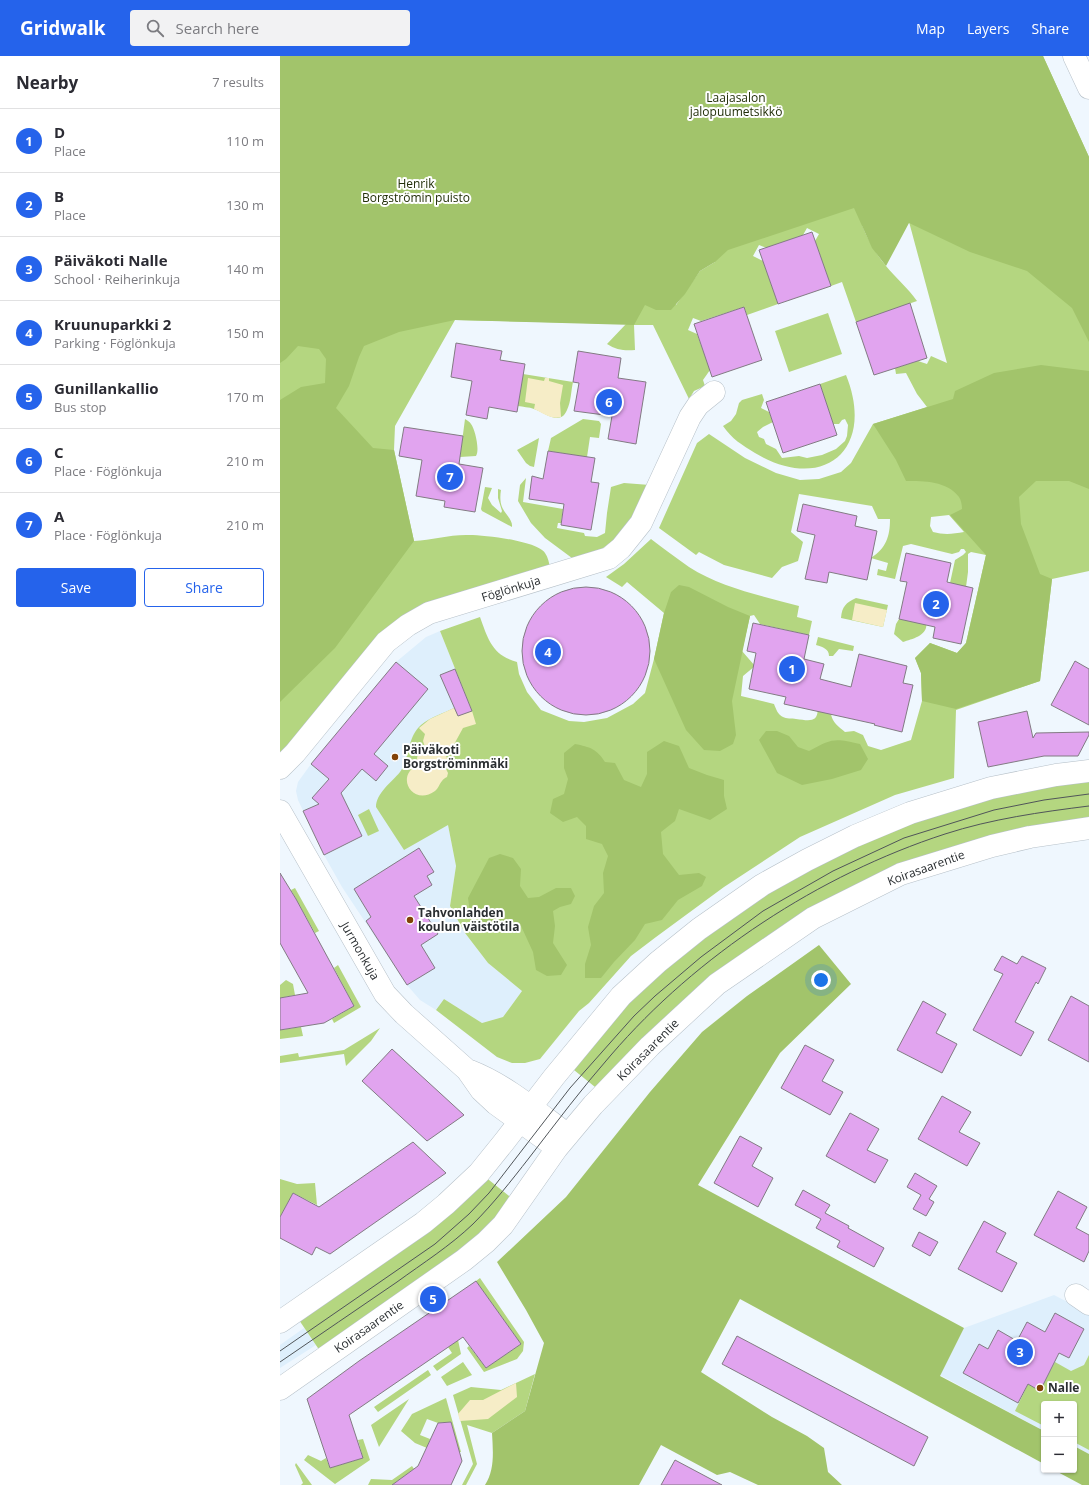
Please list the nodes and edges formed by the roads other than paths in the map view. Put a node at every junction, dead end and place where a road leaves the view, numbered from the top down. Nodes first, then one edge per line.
1 (1074, 56) edge
2 (1089, 88) edge
3 (714, 392) dead end
4 (280, 768) edge
5 (1089, 771) edge
6 (280, 811) edge
7 (1089, 828) edge
8 (525, 1115) junction
9 (563, 1142) junction
10 (280, 1322) edge
11 (280, 1389) edge

1 - 2 street
3 - 4 street, Föglönkuja
5 - 8 street
6 - 8 street, Jurmonkuja
7 - 9 street, Koirasaarentie
8 - 9 street, Jurmonkuja
8 - 10 street
9 - 11 street, Koirasaarentie

